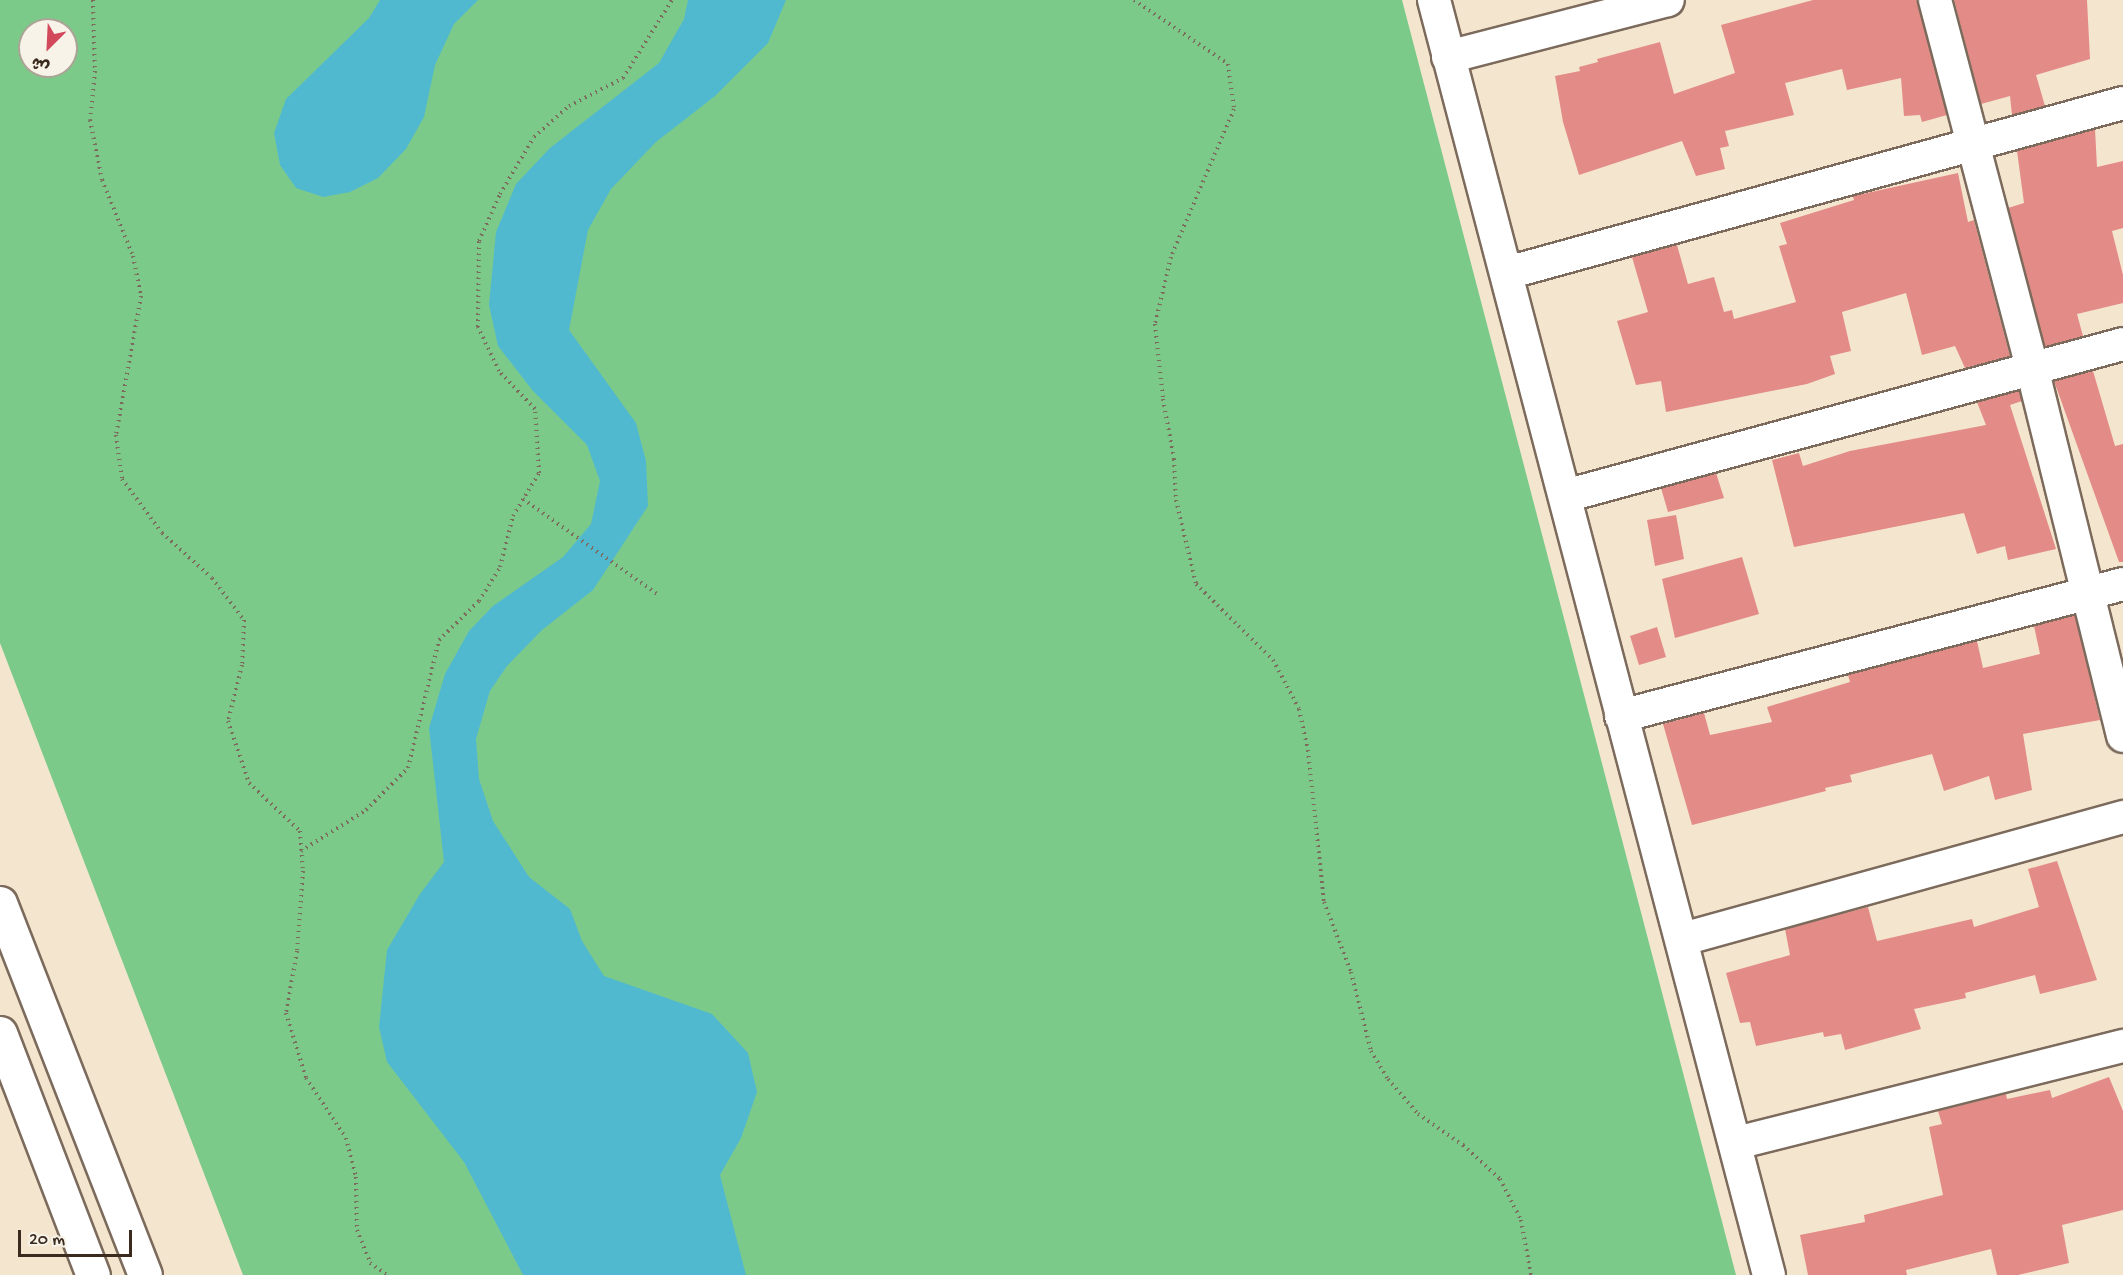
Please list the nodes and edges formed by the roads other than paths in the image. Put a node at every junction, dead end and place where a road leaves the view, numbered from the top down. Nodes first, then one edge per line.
1 (1434, 0) edge
2 (1668, 0) edge
3 (1935, 0) edge
4 (1448, 57) junction
5 (2123, 103) edge
6 (1974, 142) junction
7 (1508, 273) junction
8 (2123, 344) edge
9 (2032, 368) junction
10 (1565, 496) junction
11 (2123, 584) edge
12 (2087, 594) junction
13 (1621, 716) junction
14 (2123, 736) edge
15 (2123, 817) edge
16 (0, 903) edge
17 (1683, 939) junction
18 (0, 1033) edge
19 (2123, 1046) edge
20 (1736, 1143) junction
21 (93, 1275) edge
22 (145, 1275) edge
23 (1769, 1275) edge

1 - 4 street
2 - 4 street
3 - 6 street
4 - 7 street
5 - 6 street
6 - 7 street
6 - 9 street
7 - 10 street
8 - 9 street
9 - 10 street
9 - 12 street
10 - 13 street
11 - 12 street
12 - 13 street
12 - 14 street
13 - 17 street
15 - 17 street
16 - 22 highway
17 - 20 street
18 - 21 highway
19 - 20 street
20 - 23 street

